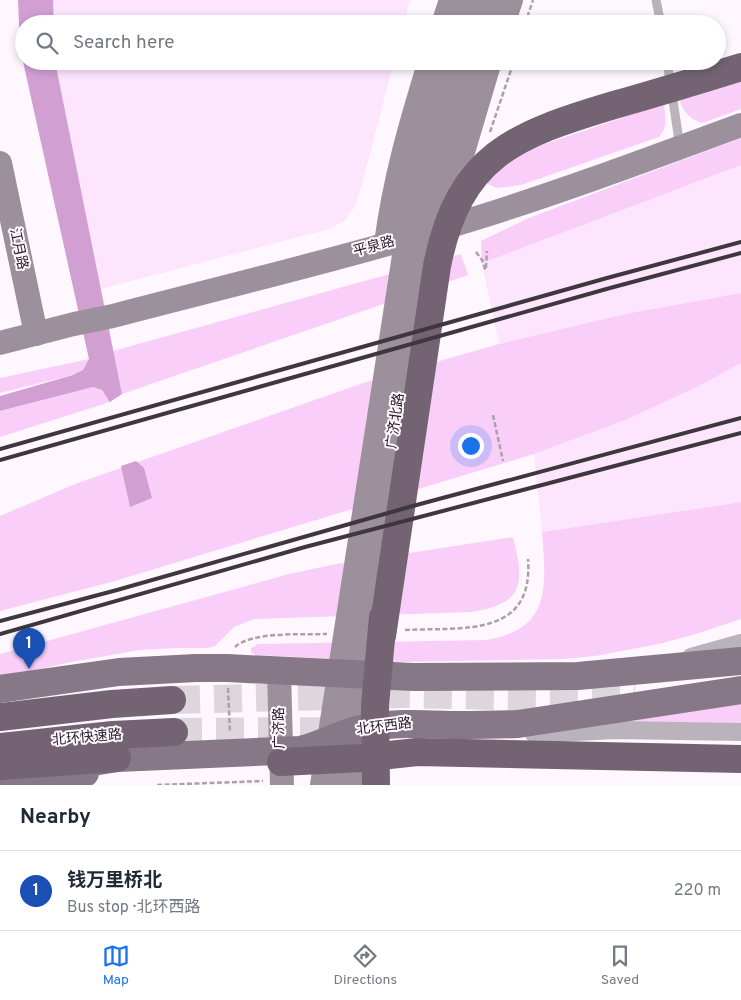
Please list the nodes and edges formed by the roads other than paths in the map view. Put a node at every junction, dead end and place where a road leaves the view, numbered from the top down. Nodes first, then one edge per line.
1 (451, 0) edge
2 (472, 0) edge
3 (490, 0) edge
4 (511, 0) edge
5 (656, 0) edge
6 (446, 15) edge
7 (467, 15) edge
8 (485, 15) edge
9 (506, 15) edge
10 (659, 15) edge
11 (741, 67) edge
12 (427, 70) edge
13 (448, 70) edge
14 (466, 70) edge
15 (487, 70) edge
16 (667, 70) edge
17 (741, 125) edge
18 (680, 147) junction
19 (0, 163) edge
20 (446, 226) junction
21 (386, 244) junction
22 (437, 266) junction
23 (36, 334) junction
24 (0, 343) edge
25 (406, 352) junction
26 (390, 458) junction
27 (382, 636) junction
28 (741, 638) edge
29 (741, 642) edge
30 (731, 654) edge
31 (279, 672) junction
32 (374, 676) junction
33 (0, 688) edge
34 (741, 690) edge
35 (172, 700) tunnel mouth
36 (0, 717) edge
37 (174, 732) tunnel mouth
38 (741, 732) edge
39 (365, 740) junction
40 (0, 747) edge
41 (117, 758) junction
42 (741, 759) edge
43 (0, 766) edge
44 (231, 766) junction
45 (281, 766) edge
46 (0, 775) edge
47 (0, 783) edge
48 (322, 785) edge
49 (340, 785) edge
50 (358, 785) edge
51 (376, 785) edge

1 - 6 main road
2 - 7 main road
3 - 8 main road
4 - 9 main road
5 - 10 lane
11 - 22 highway
12 - 21 main road
13 - 48 main road, 广济北路
14 - 25 main road, 广济北路
15 - 20 main road
16 - 18 lane
17 - 18 main road, 平泉路
18 - 20 main road, 平泉路
19 - 23 main road, 江月路
20 - 21 main road, 平泉路
21 - 23 main road, 平泉路
22 - 25 highway
22 - 27 highway
23 - 24 main road, 平泉路
25 - 26 main road, 广济北路
26 - 27 highway
26 - 49 main road, 广济北路
27 - 51 highway
28 - 30 lane
29 - 30 street
30 - 32 main road
31 - 32 main road
31 - 33 main road
31 - 45 main road, 广济路
32 - 39 main road
34 - 39 main road, 北环西路
35 - 36 highway
37 - 40 highway, 北环快速路
38 - 39 street
39 - 42 highway
39 - 45 highway
39 - 45 main road, 北环西路
39 - 50 main road
41 - 43 highway
41 - 44 main road
41 - 46 main road
44 - 45 main road, 北环西路
44 - 47 main road

